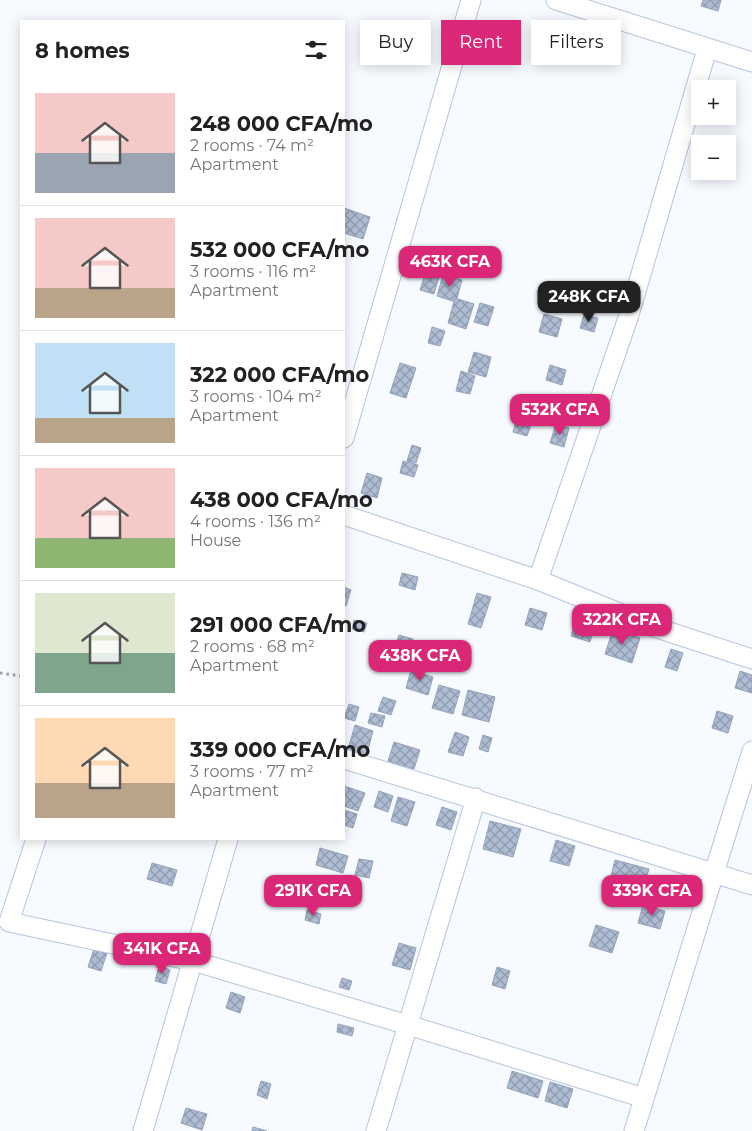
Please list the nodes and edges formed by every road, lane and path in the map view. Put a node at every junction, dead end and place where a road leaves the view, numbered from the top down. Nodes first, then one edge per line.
1 (471, 0) edge
2 (556, 0) edge
3 (707, 49) junction
4 (752, 62) edge
5 (345, 435) edge
6 (345, 515) edge
7 (538, 580) junction
8 (752, 659) edge
9 (0, 673) edge
10 (20, 676) edge
11 (752, 751) edge
12 (345, 759) edge
13 (476, 798) junction
14 (36, 840) edge
15 (228, 840) edge
16 (713, 873) junction
17 (752, 885) edge
18 (192, 961) junction
19 (408, 1025) junction
20 (644, 1098) junction
21 (143, 1131) edge
22 (376, 1131) edge
23 (634, 1131) edge

1 - 5 street
2 - 3 street
3 - 4 street
3 - 7 street
6 - 7 street
7 - 8 street
9 - 10 path
11 - 16 street
12 - 13 street
13 - 16 street
13 - 19 street
14 - 18 street
15 - 18 street
16 - 17 street
16 - 20 street
18 - 19 street
18 - 21 street
19 - 20 street
19 - 22 street
20 - 23 street

